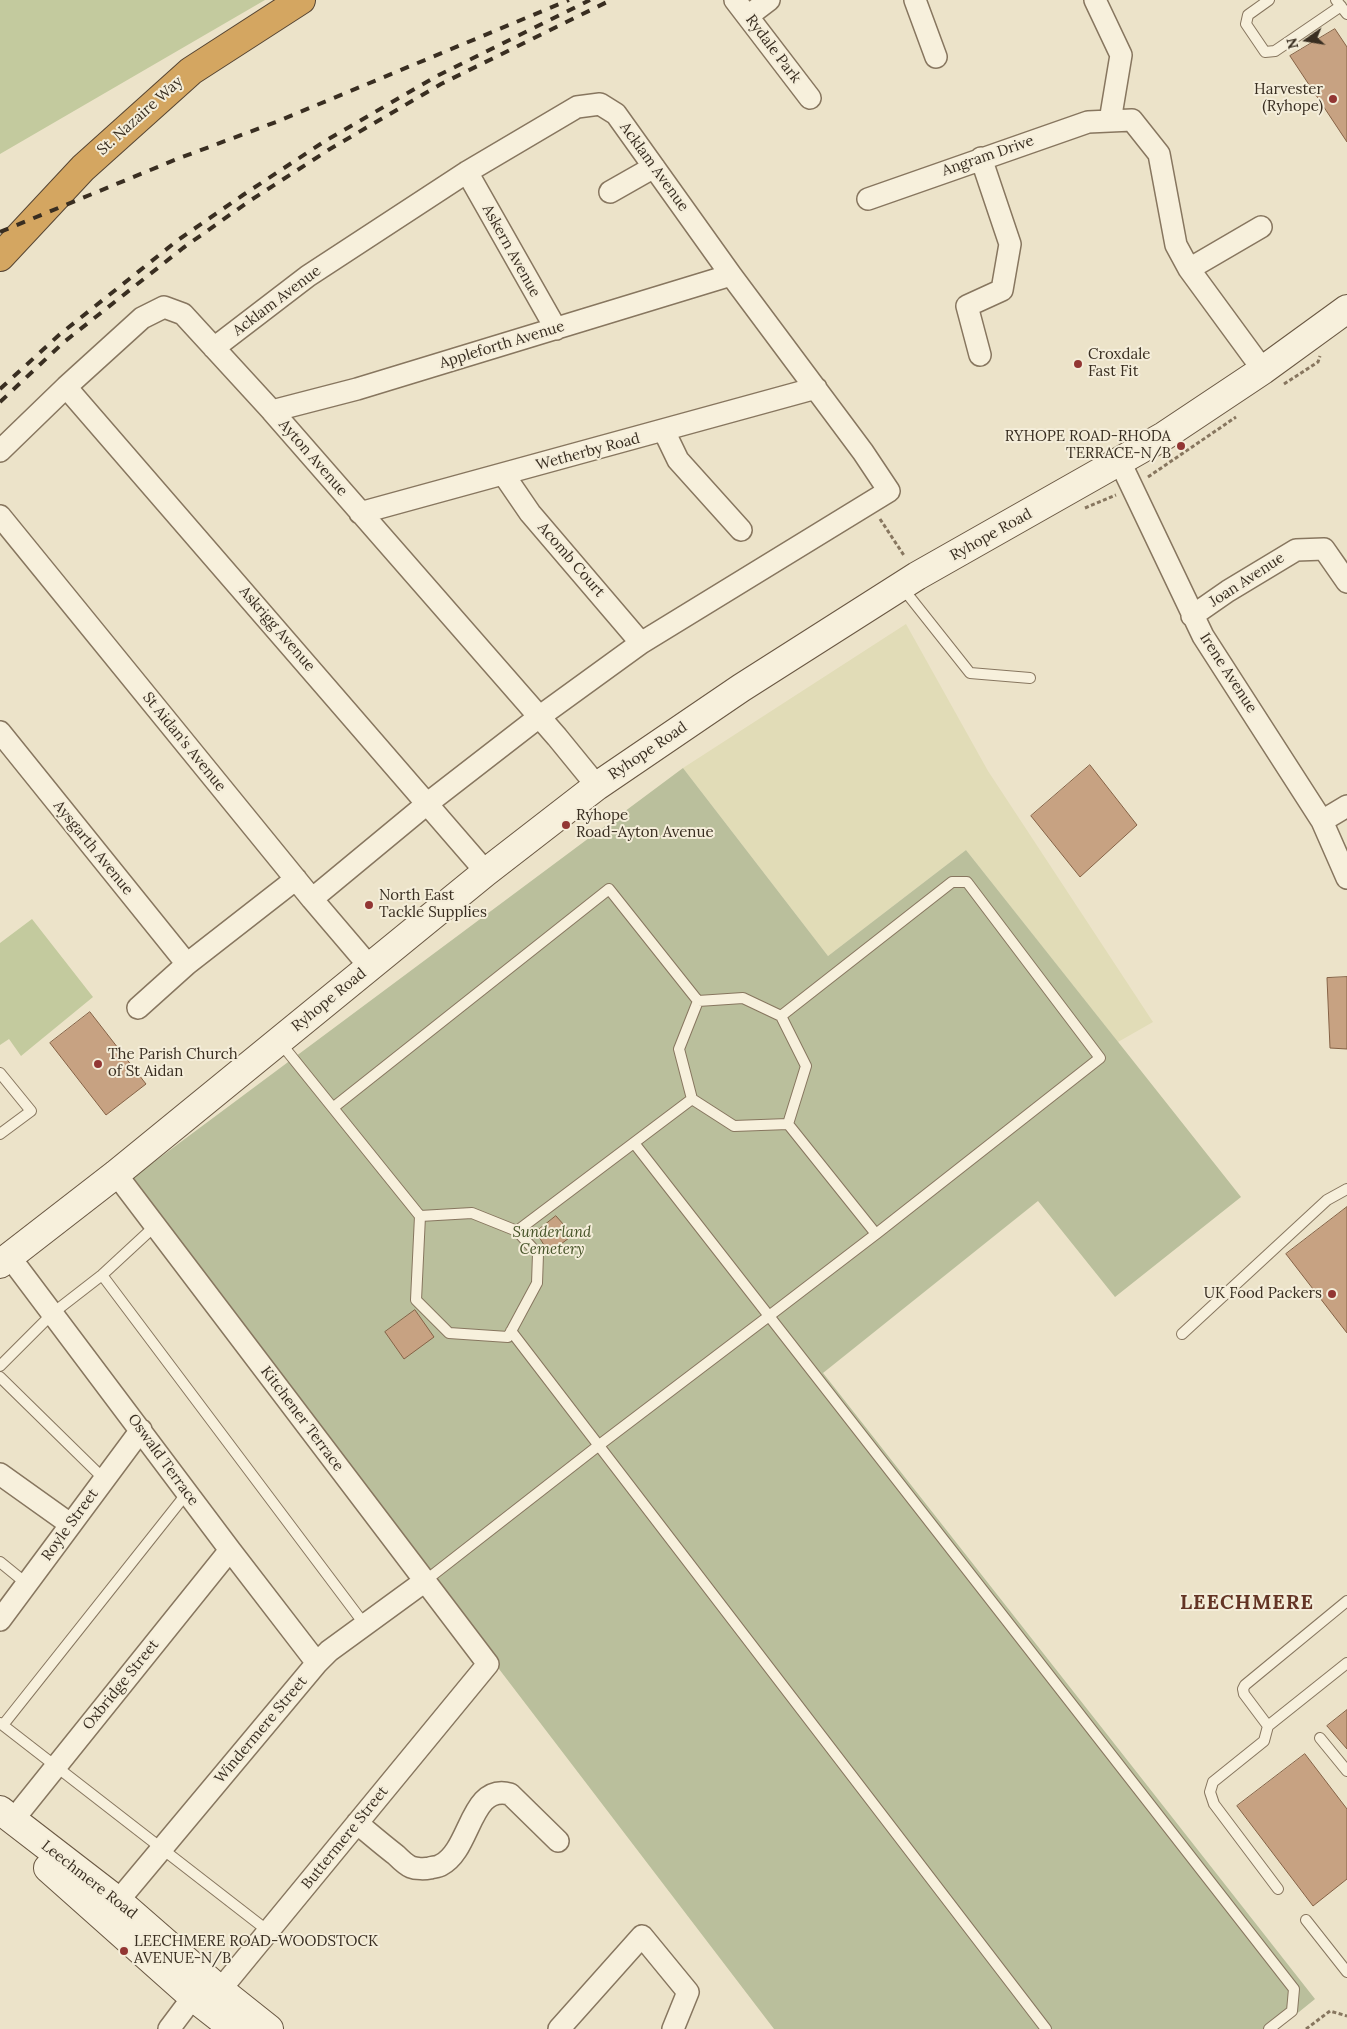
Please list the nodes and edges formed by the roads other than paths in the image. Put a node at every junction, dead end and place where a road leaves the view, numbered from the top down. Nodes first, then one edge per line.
1 (301, 0) edge
2 (769, 0) edge
3 (915, 0) edge
4 (1095, 0) edge
5 (1269, 0) edge
6 (1341, 7) edge
7 (742, 8) edge
8 (936, 57) dead end
9 (810, 98) dead end
10 (1110, 121) junction
11 (981, 158) junction
12 (654, 167) junction
13 (467, 172) junction
14 (610, 192) dead end
15 (868, 199) dead end
16 (1261, 228) dead end
17 (0, 258) edge
18 (1189, 269) junction
19 (731, 275) junction
20 (1347, 310) edge
21 (556, 329) junction
22 (214, 348) junction
23 (980, 354) dead end
24 (1270, 379) junction
25 (66, 387) junction
26 (816, 388) junction
27 (272, 411) junction
28 (664, 431) junction
29 (0, 451) edge
30 (1120, 462) junction
31 (504, 474) junction
32 (360, 514) junction
33 (0, 516) edge
34 (740, 530) dead end
35 (909, 581) junction
36 (1347, 582) edge
37 (1192, 616) junction
38 (641, 642) junction
39 (1030, 678) dead end
40 (539, 717) junction
41 (0, 732) edge
42 (596, 786) junction
43 (428, 803) junction
44 (1347, 806) edge
45 (1322, 821) junction
46 (486, 872) junction
47 (1347, 878) edge
48 (296, 879) junction
49 (312, 899) junction
50 (187, 964) junction
51 (370, 967) junction
52 (698, 1001) junction
53 (138, 1008) dead end
54 (781, 1016) junction
55 (279, 1040) junction
56 (0, 1073) edge
57 (692, 1099) junction
58 (334, 1107) junction
59 (788, 1124) junction
60 (0, 1134) edge
61 (634, 1143) junction
62 (116, 1174) junction
63 (1347, 1189) edge
64 (420, 1216) junction
65 (155, 1226) junction
66 (517, 1231) junction
67 (876, 1234) junction
68 (5, 1260) edge
69 (102, 1275) junction
70 (53, 1313) junction
71 (769, 1316) junction
72 (511, 1331) junction
73 (1182, 1334) dead end
74 (0, 1366) edge
75 (0, 1377) edge
76 (141, 1430) junction
77 (598, 1446) junction
78 (0, 1474) edge
79 (104, 1479) junction
80 (187, 1493) junction
81 (70, 1524) junction
82 (230, 1550) junction
83 (0, 1562) edge
84 (424, 1581) junction
85 (28, 1584) junction
86 (1347, 1601) edge
87 (0, 1620) edge
88 (365, 1625) junction
89 (317, 1663) junction
90 (1347, 1663) edge
91 (488, 1664) joint
92 (1, 1724) edge
93 (1268, 1726) junction
94 (1320, 1738) dead end
95 (55, 1767) junction
96 (1347, 1771) edge
97 (4, 1820) edge
98 (357, 1823) junction
99 (558, 1841) dead end
100 (163, 1848) junction
101 (1278, 1889) dead end
102 (118, 1901) junction
103 (1306, 1920) dead end
104 (268, 1931) junction
105 (1347, 1972) edge
106 (220, 1990) junction
107 (193, 1997) junction
108 (169, 2029) edge
109 (234, 2029) edge
110 (269, 2029) edge
111 (560, 2029) edge
112 (672, 2029) edge
113 (1046, 2029) edge
114 (1270, 2029) edge

1 - 17 highway, St. Nazaire Way
2 - 7 street, Rydale Park
3 - 8 street
4 - 10 street
5 - 6 lane
7 - 9 street, Rydale Park
10 - 11 street, Angram Drive
10 - 18 street, Angram Drive
11 - 15 street, Angram Drive
11 - 23 street
12 - 13 street, Acklam Avenue
12 - 14 street
12 - 19 street, Acklam Avenue
13 - 21 street, Askern Avenue
13 - 22 street, Acklam Avenue
16 - 18 street
18 - 24 street, Angram Drive
19 - 21 street, Appleforth Avenue
19 - 26 street, Acklam Avenue
20 - 24 main road, Ryhope Road
21 - 27 street, Appleforth Avenue
22 - 25 street, Ayton Avenue
22 - 27 street, Ayton Avenue
24 - 30 main road, Ryhope Road
25 - 29 street, Ayton Avenue
25 - 43 street, Askrigg Avenue
26 - 28 street, Wetherby Road
26 - 38 street, Acklam Avenue
27 - 32 street, Ayton Avenue
28 - 31 street, Wetherby Road
28 - 34 street
30 - 35 main road, Ryhope Road
30 - 37 street, Irene Avenue
31 - 32 street, Wetherby Road
31 - 38 street, Acomb Court
32 - 40 street, Ayton Avenue
33 - 48 street, St Aidan's Avenue
35 - 39 lane
35 - 42 main road, Ryhope Road
36 - 37 street, Joan Avenue
37 - 45 street, Irene Avenue
38 - 40 street
40 - 42 street, Ayton Avenue
40 - 43 street
41 - 50 street, Aysgarth Avenue
42 - 46 main road, Ryhope Road
43 - 46 street, Askrigg Avenue
43 - 49 street
44 - 45 street
45 - 47 street, Irene Avenue
46 - 51 main road, Ryhope Road
48 - 49 street, St Aidan's Avenue
48 - 50 street
49 - 51 street, St Aidan's Avenue
50 - 53 street
51 - 55 main road, Ryhope Road
52 - 54 lane
52 - 57 lane
52 - 58 lane
54 - 59 lane
54 - 67 lane
55 - 58 lane
55 - 62 main road, Ryhope Road
56 - 60 lane
57 - 59 lane
57 - 61 lane
58 - 64 lane
59 - 67 lane
61 - 66 lane
61 - 71 lane
62 - 65 street, Kitchener Terrace
62 - 68 main road, Ryhope Road
63 - 73 lane
64 - 66 lane
64 - 72 lane
65 - 69 lane
65 - 84 street, Kitchener Terrace
66 - 72 lane
67 - 71 lane
68 - 70 street, Oswald Terrace
69 - 70 lane
69 - 88 lane
70 - 74 lane
70 - 76 street, Oswald Terrace
71 - 77 lane
71 - 114 lane
72 - 77 lane
75 - 79 lane
76 - 79 street, Royle Street
76 - 80 street, Oswald Terrace
77 - 84 lane
77 - 113 lane
78 - 81 street
79 - 81 street, Royle Street
80 - 82 street, Oswald Terrace
80 - 92 lane
81 - 85 street, Royle Street
82 - 89 street, Oswald Terrace
82 - 95 street, Oxbridge Street
83 - 85 lane
84 - 88 street, Windermere Street
84 - 91 street, Kitchener Terrace
85 - 87 street, Royle Street
86 - 93 lane
88 - 89 street, Windermere Street
89 - 100 street, Windermere Street
90 - 93 lane
91 - 98 street, Buttermere Street
92 - 95 lane
93 - 101 lane
94 - 96 lane
95 - 97 street, Oxbridge Street
95 - 100 lane
97 - 102 main road, Leechmere Road
97 - 107 main road, Leechmere Road
98 - 99 street
98 - 104 street, Buttermere Street
100 - 102 street, Windermere Street
100 - 104 lane
102 - 106 main road, Leechmere Road
103 - 105 lane
104 - 106 street, Buttermere Street
106 - 107 street
106 - 110 main road, Leechmere Road
107 - 108 street
107 - 109 main road, Leechmere Road
111 - 112 street

